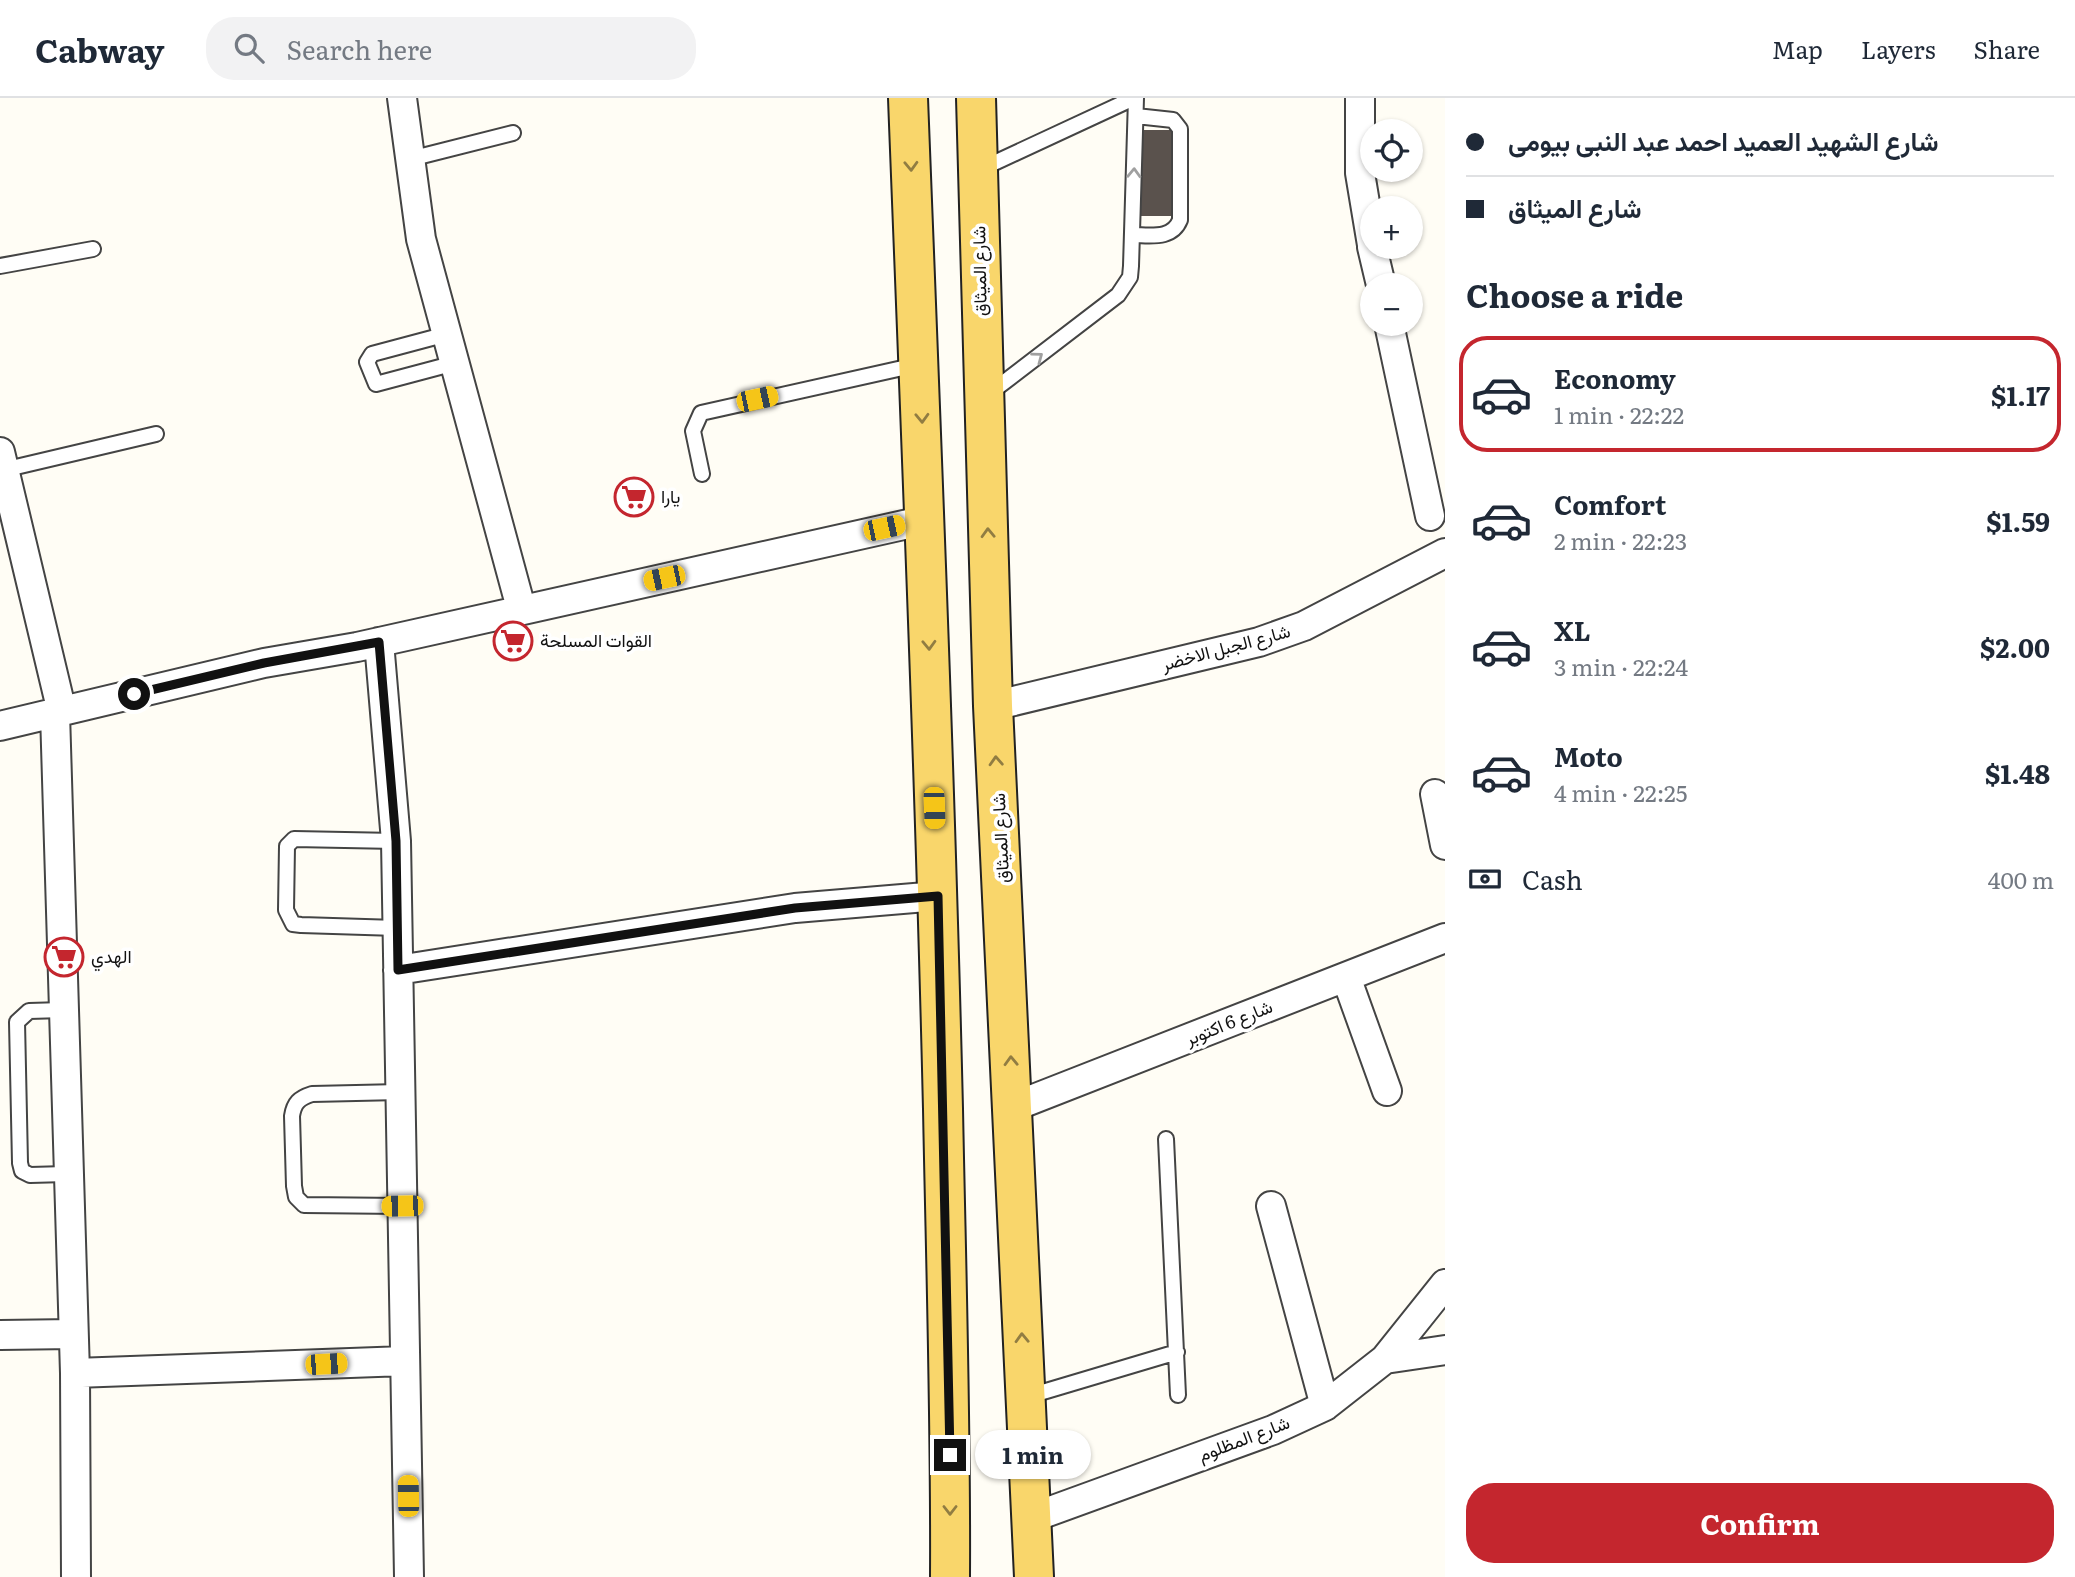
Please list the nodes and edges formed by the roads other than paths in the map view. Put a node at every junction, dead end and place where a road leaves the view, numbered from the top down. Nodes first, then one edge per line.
1 (402, 98) edge
2 (908, 98) edge
3 (976, 98) edge
4 (1135, 98) edge
5 (1360, 98) edge
6 (1136, 116) junction
7 (513, 132) dead end
8 (410, 159) junction
9 (978, 171) junction
10 (1364, 196) edge
11 (1132, 235) junction
12 (93, 248) dead end
13 (0, 266) edge
14 (447, 334) junction
15 (1392, 336) edge
16 (455, 363) junction
17 (920, 364) junction
18 (983, 398) junction
19 (156, 434) dead end
20 (2, 461) edge
21 (702, 474) dead end
22 (1430, 516) dead end
23 (926, 520) junction
24 (1445, 553) edge
25 (521, 608) junction
26 (379, 642) junction
27 (993, 706) junction
28 (58, 712) junction
29 (0, 726) edge
30 (1435, 794) dead end
31 (396, 841) junction
32 (1445, 845) edge
33 (938, 896) junction
34 (397, 928) junction
35 (1445, 938) edge
36 (398, 970) junction
37 (1346, 977) junction
38 (63, 1010) junction
39 (1387, 1091) dead end
40 (400, 1092) junction
41 (1013, 1107) junction
42 (1166, 1139) dead end
43 (66, 1174) junction
44 (402, 1206) junction
45 (1272, 1206) dead end
46 (1445, 1284) edge
47 (72, 1334) junction
48 (0, 1335) edge
49 (1445, 1350) edge
50 (1177, 1352) junction
51 (1385, 1359) junction
52 (405, 1361) junction
53 (75, 1374) junction
54 (1178, 1395) dead end
55 (1024, 1397) junction
56 (1325, 1406) junction
57 (1034, 1517) junction
58 (76, 1577) edge
59 (409, 1577) edge
60 (950, 1577) edge
61 (1034, 1577) edge

1 - 8 street
2 -> 17 main road
3 - 9 main road, شارع الميثاق
4 - 6 lane
4 - 9 lane
5 - 10 street
11 -> 6 lane
6 - 11 lane
7 - 8 lane
8 - 14 street
9 - 18 main road, شارع الميثاق
18 -> 11 lane
12 - 13 lane
14 - 16 street
14 - 16 lane
15 - 22 street
16 - 25 street
17 - 21 lane
17 -> 23 main road
27 -> 18 main road, شارع الميثاق
19 - 20 lane
20 - 28 street
23 - 25 street
23 -> 33 main road
24 - 27 street, شارع الجبل الاخضر
25 - 26 street
26 - 28 street
26 - 31 street
41 -> 27 main road, شارع الميثاق
28 - 29 street
28 - 38 street
30 - 32 street
31 - 34 street
31 - 34 lane
33 - 36 street
33 -> 60 main road
34 - 36 street
35 - 37 street, شارع 6 اكتوبر
36 - 40 street
37 - 39 street
37 - 41 street, شارع 6 اكتوبر
38 - 43 street
38 - 43 lane
40 - 44 street
40 - 44 lane
55 -> 41 main road, شارع الميثاق
42 - 50 lane
43 - 47 street
44 - 52 street
45 - 56 street
46 - 51 street
47 - 48 street
47 - 53 street
49 - 51 street, شارع المظلوم
50 - 54 lane
50 - 55 lane
51 - 56 street, شارع المظلوم
52 - 53 street
52 - 59 street
53 - 58 street
55 - 57 main road, شارع الميثاق
56 - 57 street, شارع المظلوم
57 - 61 main road, شارع الميثاق

